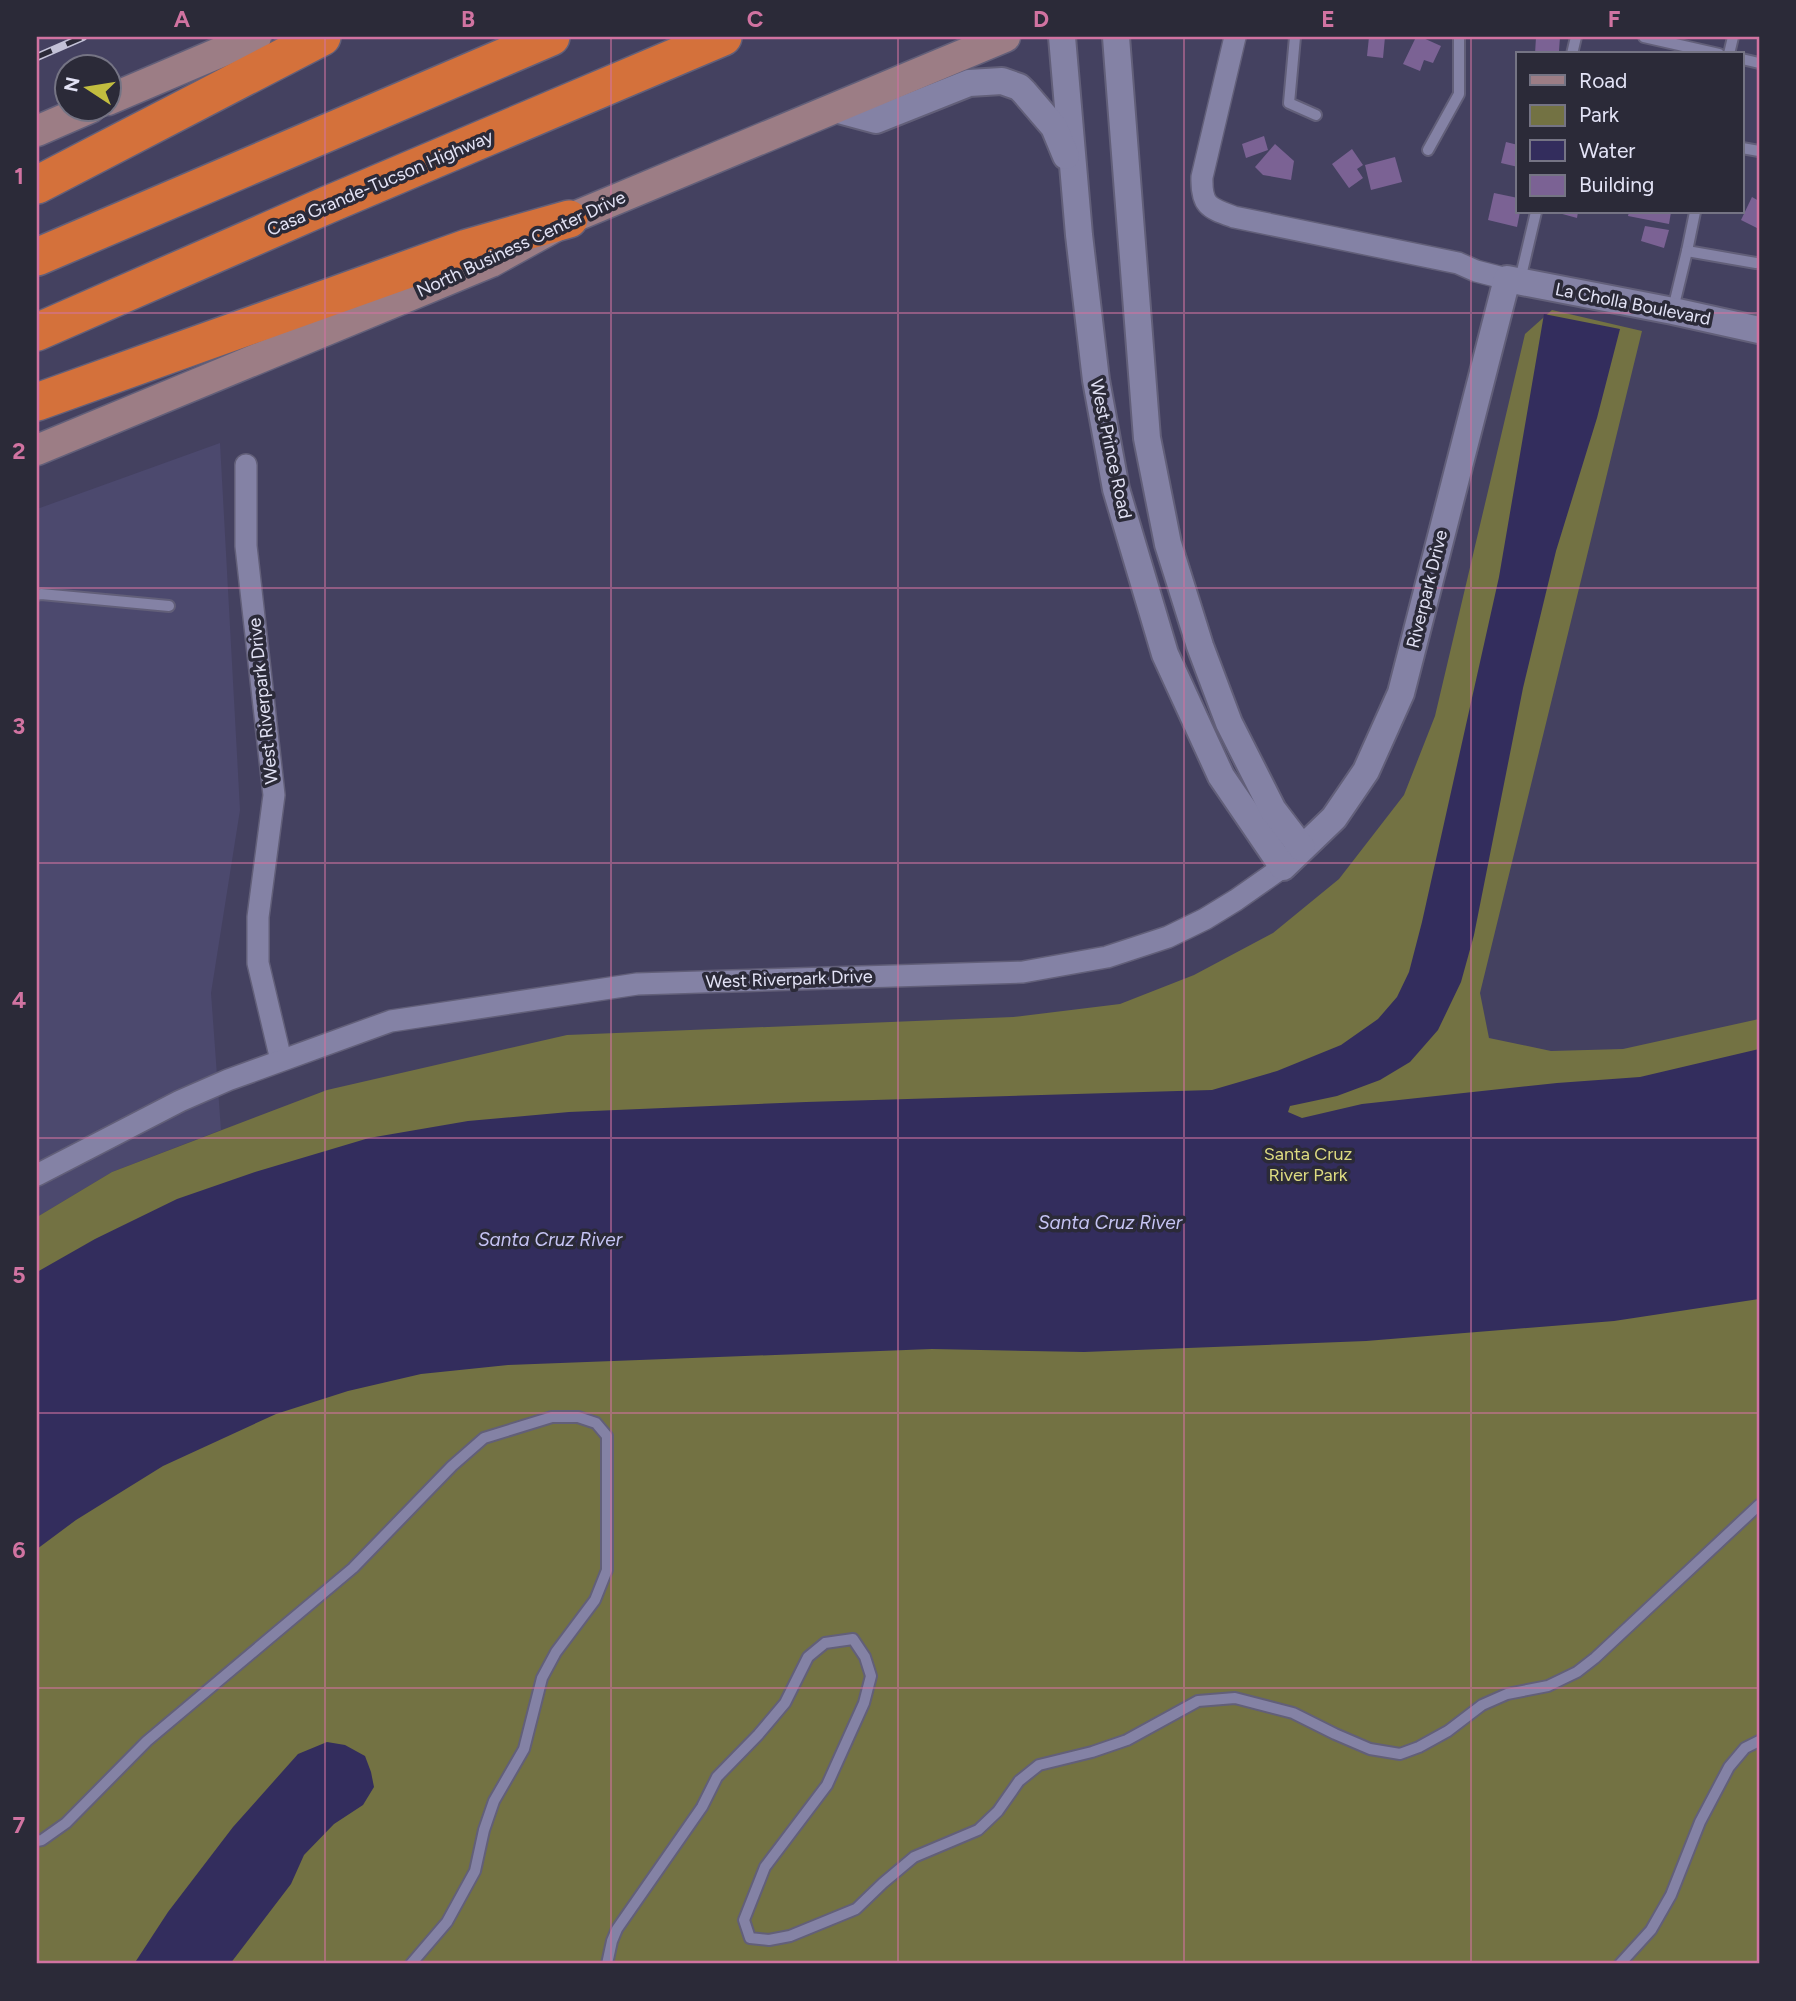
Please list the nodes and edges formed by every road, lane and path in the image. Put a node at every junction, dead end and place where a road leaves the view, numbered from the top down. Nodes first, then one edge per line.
1 (256, 37) edge
2 (322, 37) edge
3 (551, 37) edge
4 (723, 37) edge
5 (1005, 37) edge
6 (1062, 37) edge
7 (1116, 37) edge
8 (1235, 37) edge
9 (1295, 37) edge
10 (1459, 37) edge
11 (1652, 38) edge
12 (1711, 52) edge
13 (122, 94) edge
14 (835, 109) junction
15 (1316, 115) dead end
16 (58, 122) edge
17 (37, 131) edge
18 (1428, 150) dead end
19 (1074, 177) junction
20 (37, 185) edge
21 (1535, 214) edge
22 (1695, 214) edge
23 (569, 219) junction
24 (1687, 251) junction
25 (37, 257) edge
26 (1756, 263) dead end
27 (1513, 280) junction
28 (1673, 310) junction
29 (1759, 330) edge
30 (37, 332) edge
31 (37, 402) edge
32 (37, 450) edge
33 (246, 465) dead end
34 (37, 596) edge
35 (169, 606) dead end
36 (1303, 849) junction
37 (1283, 867) junction
38 (281, 1060) junction
39 (37, 1175) edge
40 (1759, 1505) edge
41 (1759, 1741) edge
42 (37, 1841) edge
43 (411, 1964) edge
44 (607, 1964) edge
45 (1620, 1964) edge

1 - 13 main road
2 - 20 highway
3 - 25 highway
4 - 30 highway, Casa Grande-Tucson Highway
5 - 14 main road, North Business Center Drive
6 - 19 street, West Prince Road
7 - 36 street, West Prince Road
8 - 27 street
9 - 15 lane
10 - 18 lane
11 - 12 lane
14 - 19 street
14 - 23 main road, North Business Center Drive
16 - 17 main road
19 - 37 street, West Prince Road
21 - 27 lane
22 - 24 lane
23 - 31 highway
23 - 32 main road, North Business Center Drive
24 - 26 lane
24 - 28 lane
27 - 28 street, La Cholla Boulevard
27 - 36 street, Riverpark Drive
28 - 29 street, La Cholla Boulevard
33 - 38 street, West Riverpark Drive
34 - 35 lane
36 - 37 street, Riverpark Drive
37 - 38 street, West Riverpark Drive
38 - 39 street, West Riverpark Drive
40 - 44 lane
41 - 45 lane
42 - 43 lane

